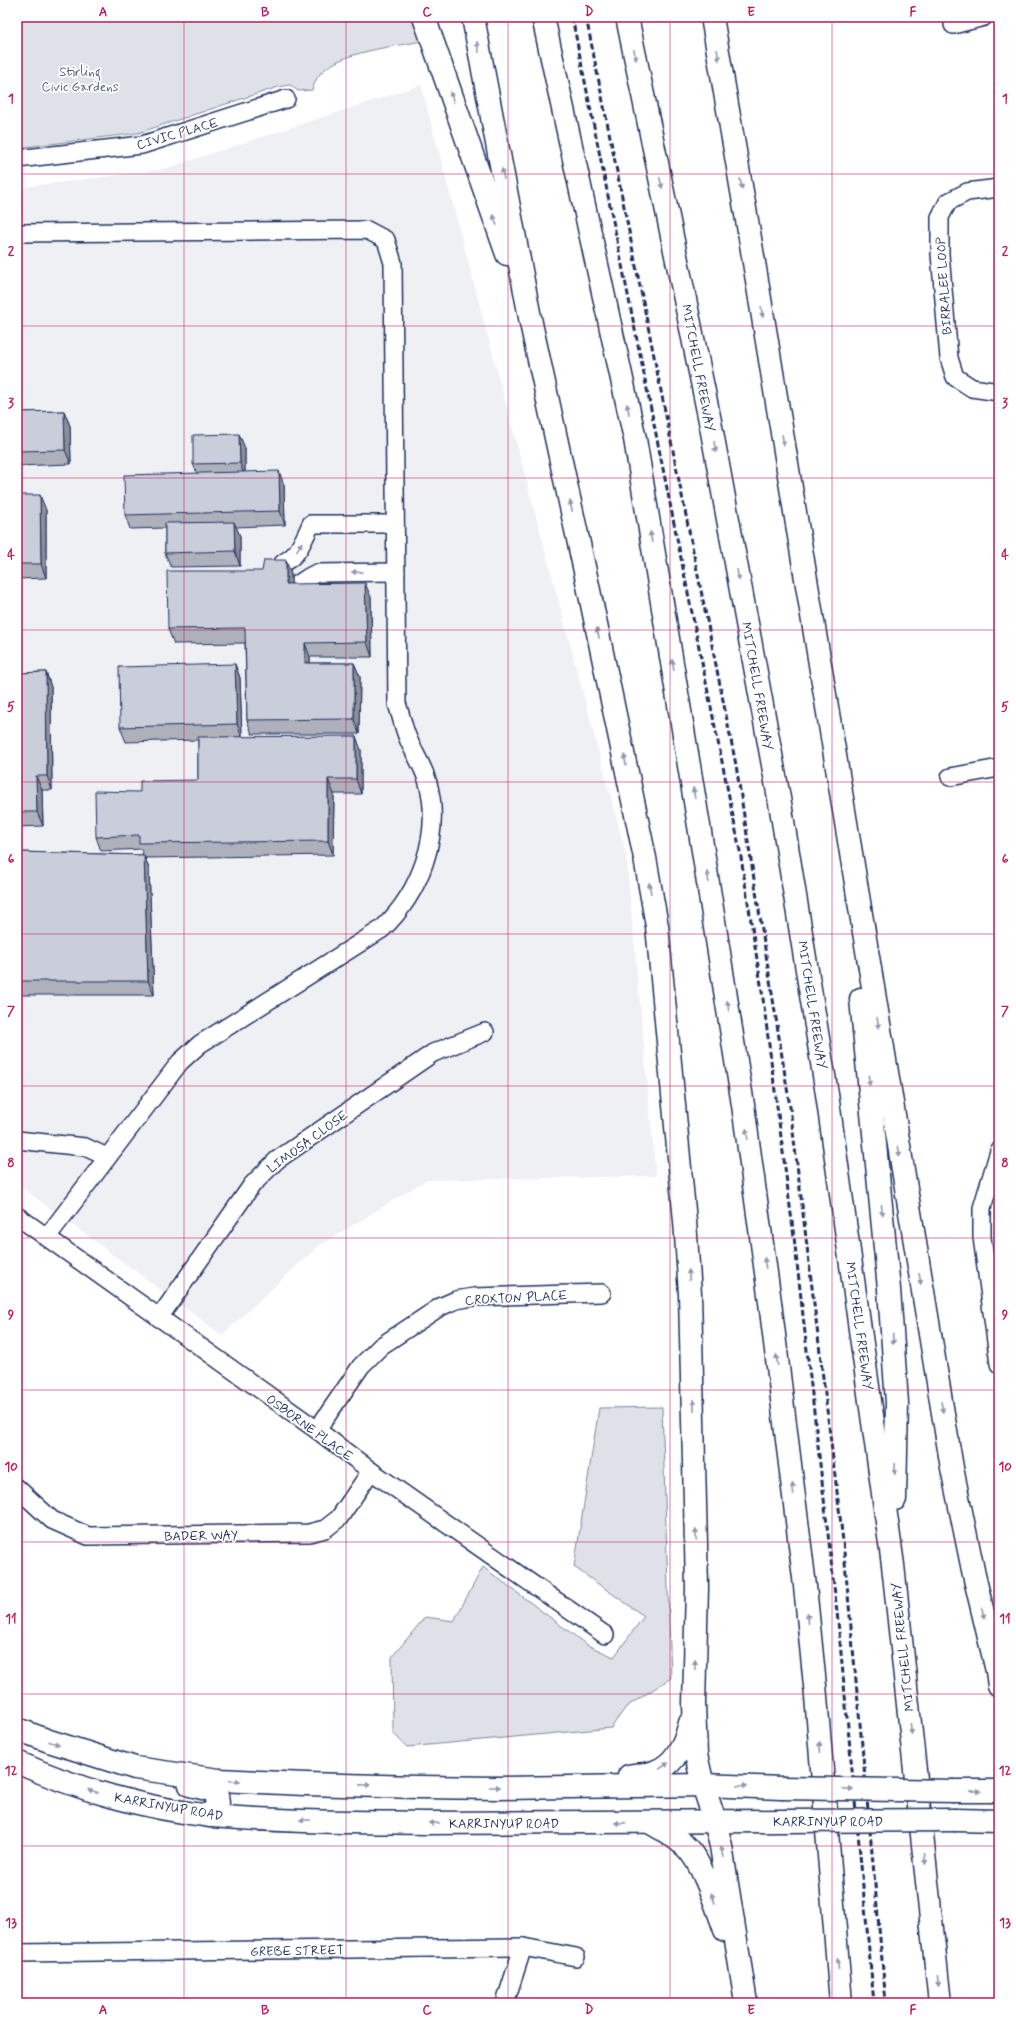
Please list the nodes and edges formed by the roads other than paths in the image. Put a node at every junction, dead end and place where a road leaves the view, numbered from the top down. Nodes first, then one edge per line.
1 (424, 17) edge
2 (473, 17) edge
3 (543, 17) edge
4 (628, 17) edge
5 (712, 17) edge
6 (984, 17) edge
7 (953, 25) dead end
8 (286, 99) dead end
9 (17, 159) edge
10 (999, 188) edge
11 (17, 234) edge
12 (531, 323) junction
13 (999, 392) edge
14 (395, 524) junction
15 (396, 572) junction
16 (999, 768) edge
17 (950, 777) dead end
18 (840, 791) junction
19 (485, 1032) dead end
20 (17, 1140) edge
21 (999, 1151) edge
22 (107, 1157) junction
23 (17, 1216) edge
24 (47, 1237) junction
25 (993, 1262) edge
26 (602, 1293) dead end
27 (159, 1318) junction
28 (999, 1364) edge
29 (317, 1430) junction
30 (371, 1471) junction
31 (17, 1488) edge
32 (893, 1565) junction
33 (605, 1635) dead end
34 (998, 1677) edge
35 (694, 1704) junction
36 (17, 1730) edge
37 (17, 1762) edge
38 (135, 1768) junction
39 (703, 1785) junction
40 (558, 1787) junction
41 (999, 1791) edge
42 (210, 1816) junction
43 (716, 1821) junction
44 (999, 1821) edge
45 (651, 1822) junction
46 (523, 1947) junction
47 (17, 1954) edge
48 (576, 1957) dead end
49 (741, 1974) junction
50 (505, 2003) edge
51 (746, 2003) edge
52 (841, 2003) edge
53 (940, 2003) edge

12 -> 1 highway
12 -> 2 highway
52 -> 3 highway
4 -> 32 highway, MITCHELL FREEWAY
5 -> 18 highway
6 - 7 street
8 - 9 street, CIVIC PLACE
10 - 13 street, BIRRALEE LOOP
11 - 14 street
35 -> 12 highway
14 - 15 street
15 -> 14 street
15 - 22 street
16 - 17 street
18 -> 32 highway
18 -> 34 highway
19 - 27 street, LIMOSA CLOSE
20 - 22 street
21 - 25 street
22 - 24 street
23 - 24 street, OSBORNE PLACE
24 - 27 street, OSBORNE PLACE
25 - 28 street
26 - 29 street, CROXTON PLACE
27 - 29 street, OSBORNE PLACE
29 - 30 street, OSBORNE PLACE
30 - 31 street, BADER WAY
30 - 33 street, OSBORNE PLACE
32 -> 53 highway, MITCHELL FREEWAY
35 - 39 highway
40 -> 35 highway
36 -> 38 highway
42 -> 37 highway, KARRINYUP ROAD
38 -> 40 highway
38 - 42 highway
39 - 40 highway
39 -> 41 highway, bridge
39 - 43 highway
45 -> 42 highway, KARRINYUP ROAD
43 - 44 highway, KARRINYUP ROAD, bridge
43 - 45 highway, KARRINYUP ROAD
49 -> 43 highway
49 -> 45 highway
46 - 47 street, GREBE STREET
46 - 48 street, GREBE STREET
46 - 50 street
49 - 51 highway

